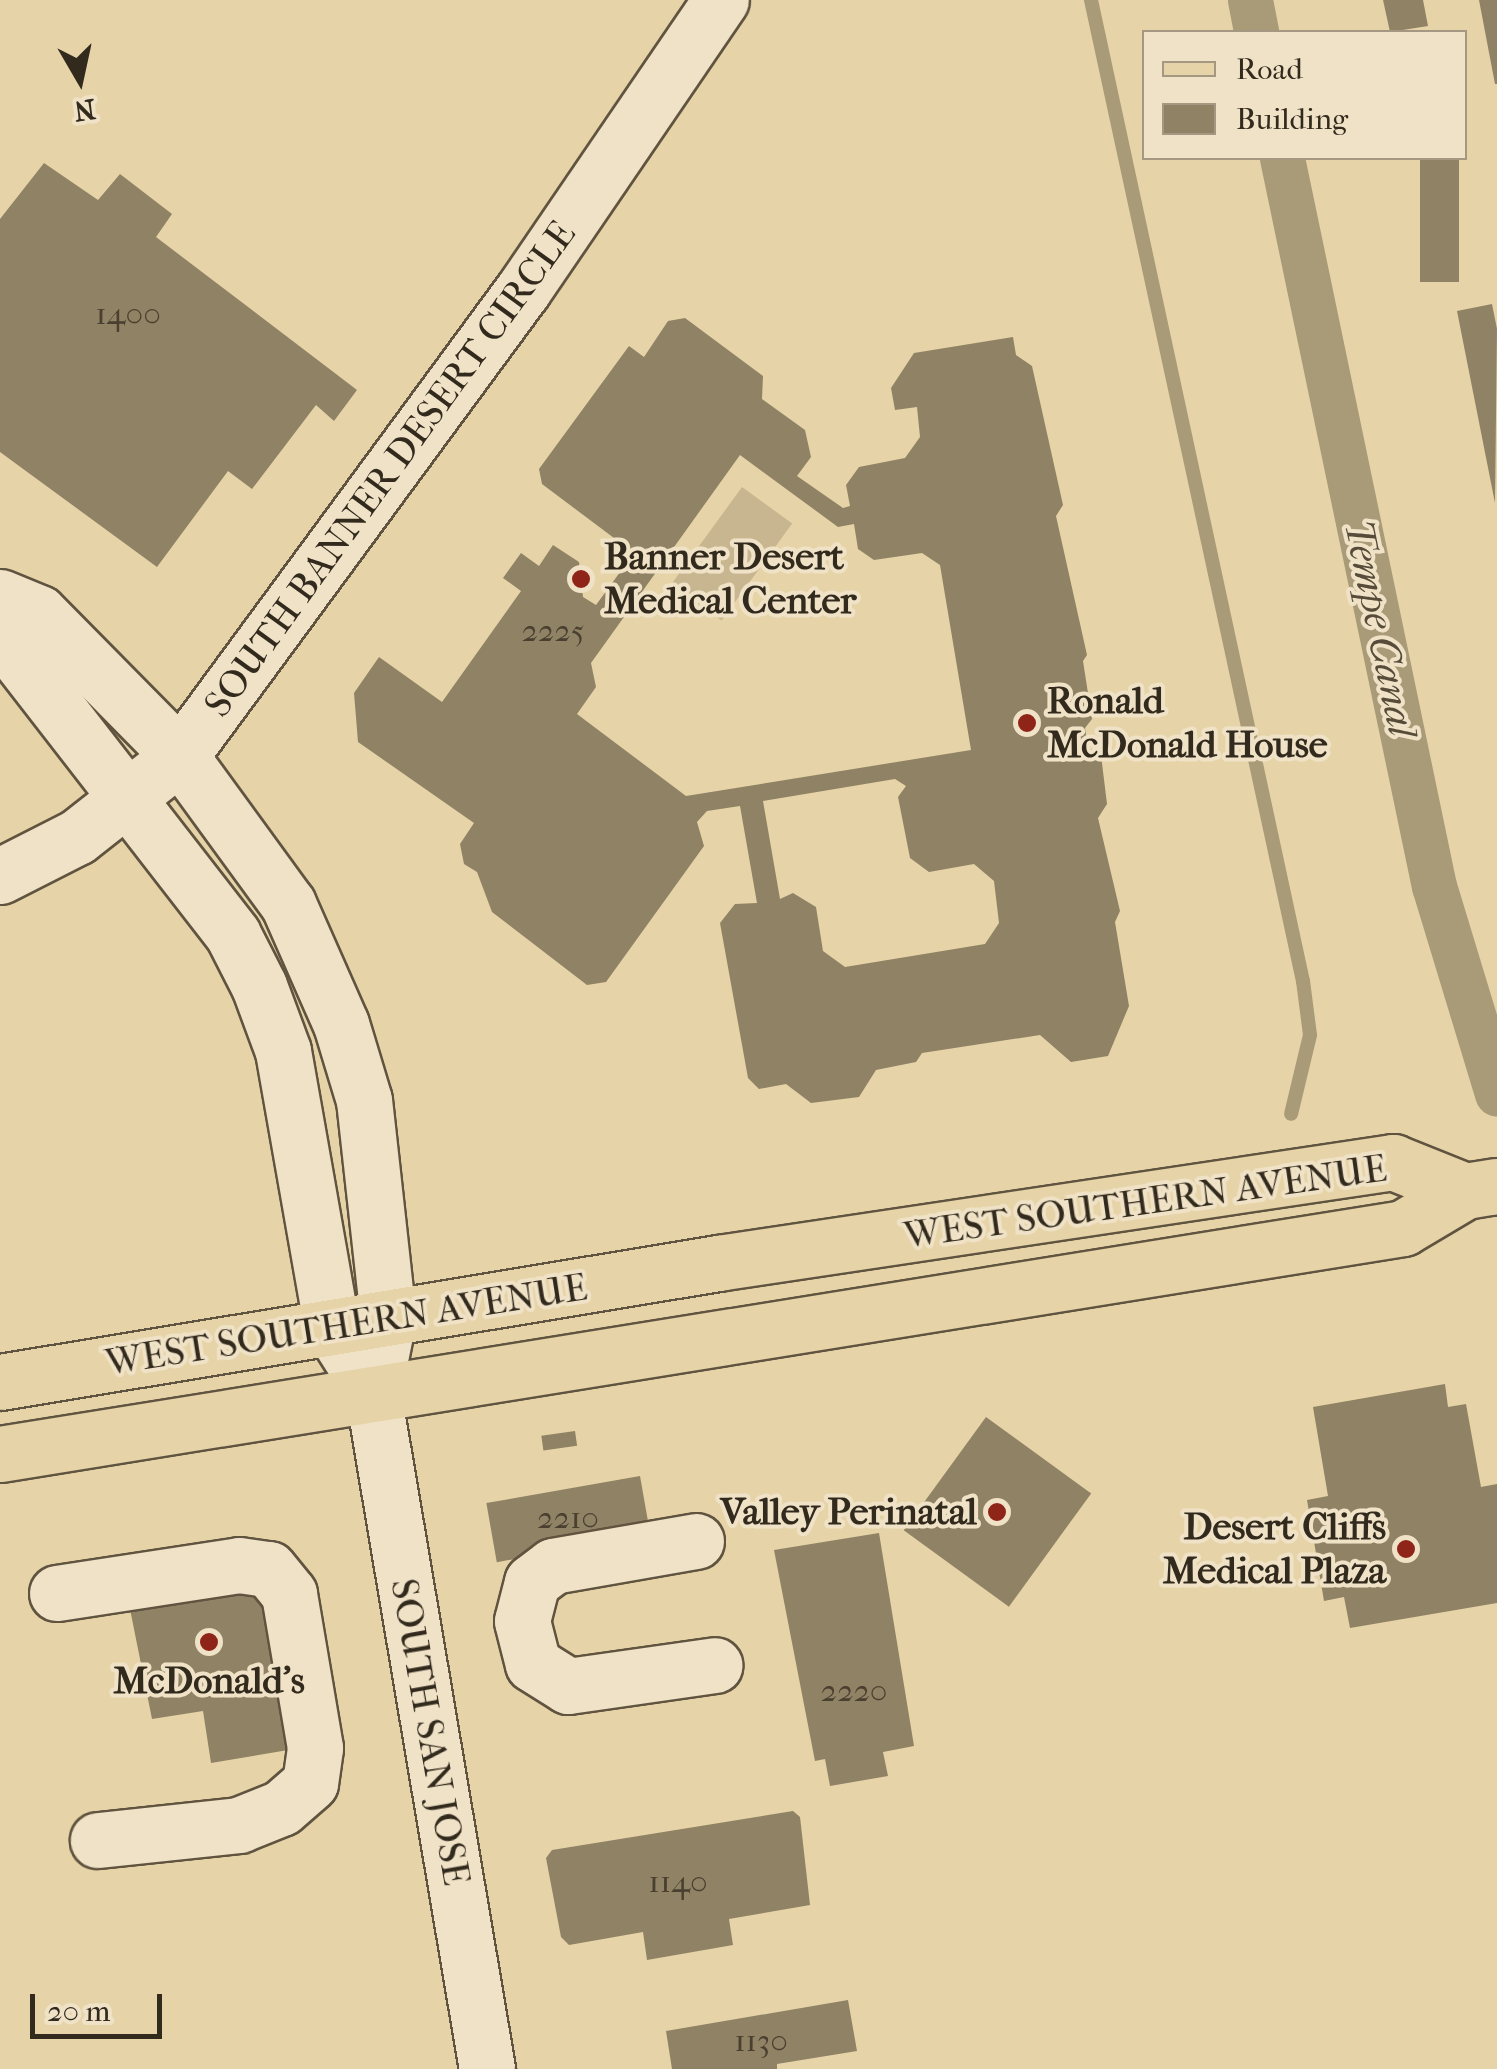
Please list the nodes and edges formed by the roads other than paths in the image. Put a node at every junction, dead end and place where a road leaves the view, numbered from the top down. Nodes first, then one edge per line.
1 (721, 0) edge
2 (0, 596) edge
3 (0, 622) edge
4 (180, 756) junction
5 (127, 802) junction
6 (0, 876) edge
7 (1482, 1188) edge
8 (388, 1318) junction
9 (332, 1328) junction
10 (0, 1382) edge
11 (374, 1394) junction
12 (0, 1454) edge
13 (696, 1540) dead end
14 (57, 1593) dead end
15 (715, 1665) dead end
16 (95, 1823) dead end
17 (487, 2069) edge

1 - 4 street, SOUTH BANNER DESERT CIRCLE
2 - 4 street
3 - 5 street
4 - 5 street, SOUTH BANNER DESERT CIRCLE
4 - 8 street
5 - 6 street, SOUTH BANNER DESERT CIRCLE
5 - 9 street
7 - 8 main road, WEST SOUTHERN AVENUE
7 - 11 main road, WEST SOUTHERN AVENUE
8 - 9 main road, WEST SOUTHERN AVENUE
8 - 11 street
9 - 10 main road, WEST SOUTHERN AVENUE
9 - 11 street
11 - 12 main road, WEST SOUTHERN AVENUE
11 - 17 street, SOUTH SAN JOSE
13 - 15 street
14 - 16 street

